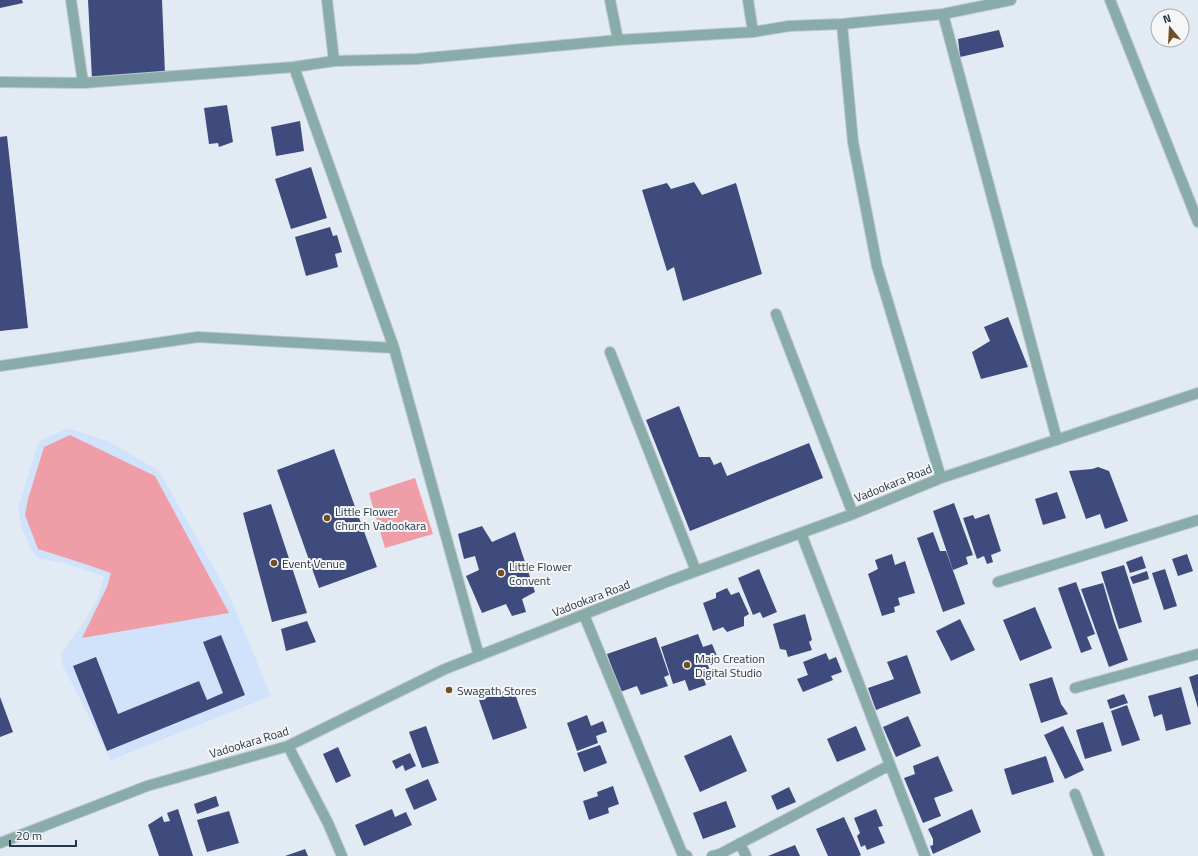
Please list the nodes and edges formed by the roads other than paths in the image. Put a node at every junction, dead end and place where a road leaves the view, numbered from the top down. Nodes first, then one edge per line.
1 (71, 0) edge
2 (327, 0) edge
3 (610, 0) edge
4 (748, 0) edge
5 (961, 0) edge
6 (1011, 0) edge
7 (1110, 0) edge
8 (964, 10) junction
9 (943, 14) junction
10 (842, 24) junction
11 (753, 32) junction
12 (618, 40) junction
13 (334, 61) junction
14 (294, 67) junction
15 (0, 82) edge
16 (83, 82) junction
17 (1198, 222) edge
18 (776, 314) dead end
19 (394, 348) junction
20 (610, 352) dead end
21 (0, 366) edge
22 (1198, 393) edge
23 (1057, 440) junction
24 (941, 478) junction
25 (853, 514) junction
26 (1198, 520) edge
27 (801, 533) junction
28 (696, 571) junction
29 (998, 582) dead end
30 (584, 615) junction
31 (1198, 654) edge
32 (479, 656) junction
33 (1075, 688) dead end
34 (288, 746) junction
35 (890, 765) junction
36 (1075, 794) dead end
37 (0, 843) edge
38 (740, 843) junction
39 (342, 856) edge
40 (687, 856) edge
41 (712, 856) edge
42 (746, 856) edge
43 (925, 856) edge
44 (1099, 856) edge

1 - 16 street
2 - 13 street
3 - 12 street
4 - 11 street
5 - 8 street
6 - 8 street
7 - 17 street
8 - 9 street
9 - 10 street
9 - 23 street
10 - 11 street
10 - 24 street
11 - 12 street
12 - 13 street
13 - 14 street
14 - 16 street
14 - 19 street
15 - 16 street
18 - 25 street
19 - 21 street
19 - 32 street
20 - 28 street
22 - 23 street, Vadookara Road
23 - 24 street, Vadookara Road
24 - 25 street, Vadookara Road
25 - 27 street, Vadookara Road
26 - 29 street
27 - 28 street, Vadookara Road
27 - 35 street
28 - 30 street, Vadookara Road
30 - 32 street, Vadookara Road
30 - 40 street
31 - 33 street
32 - 34 street, Vadookara Road
34 - 37 street, Vadookara Road
34 - 39 street
35 - 38 street
35 - 43 street
36 - 44 street
38 - 41 street
38 - 42 street

